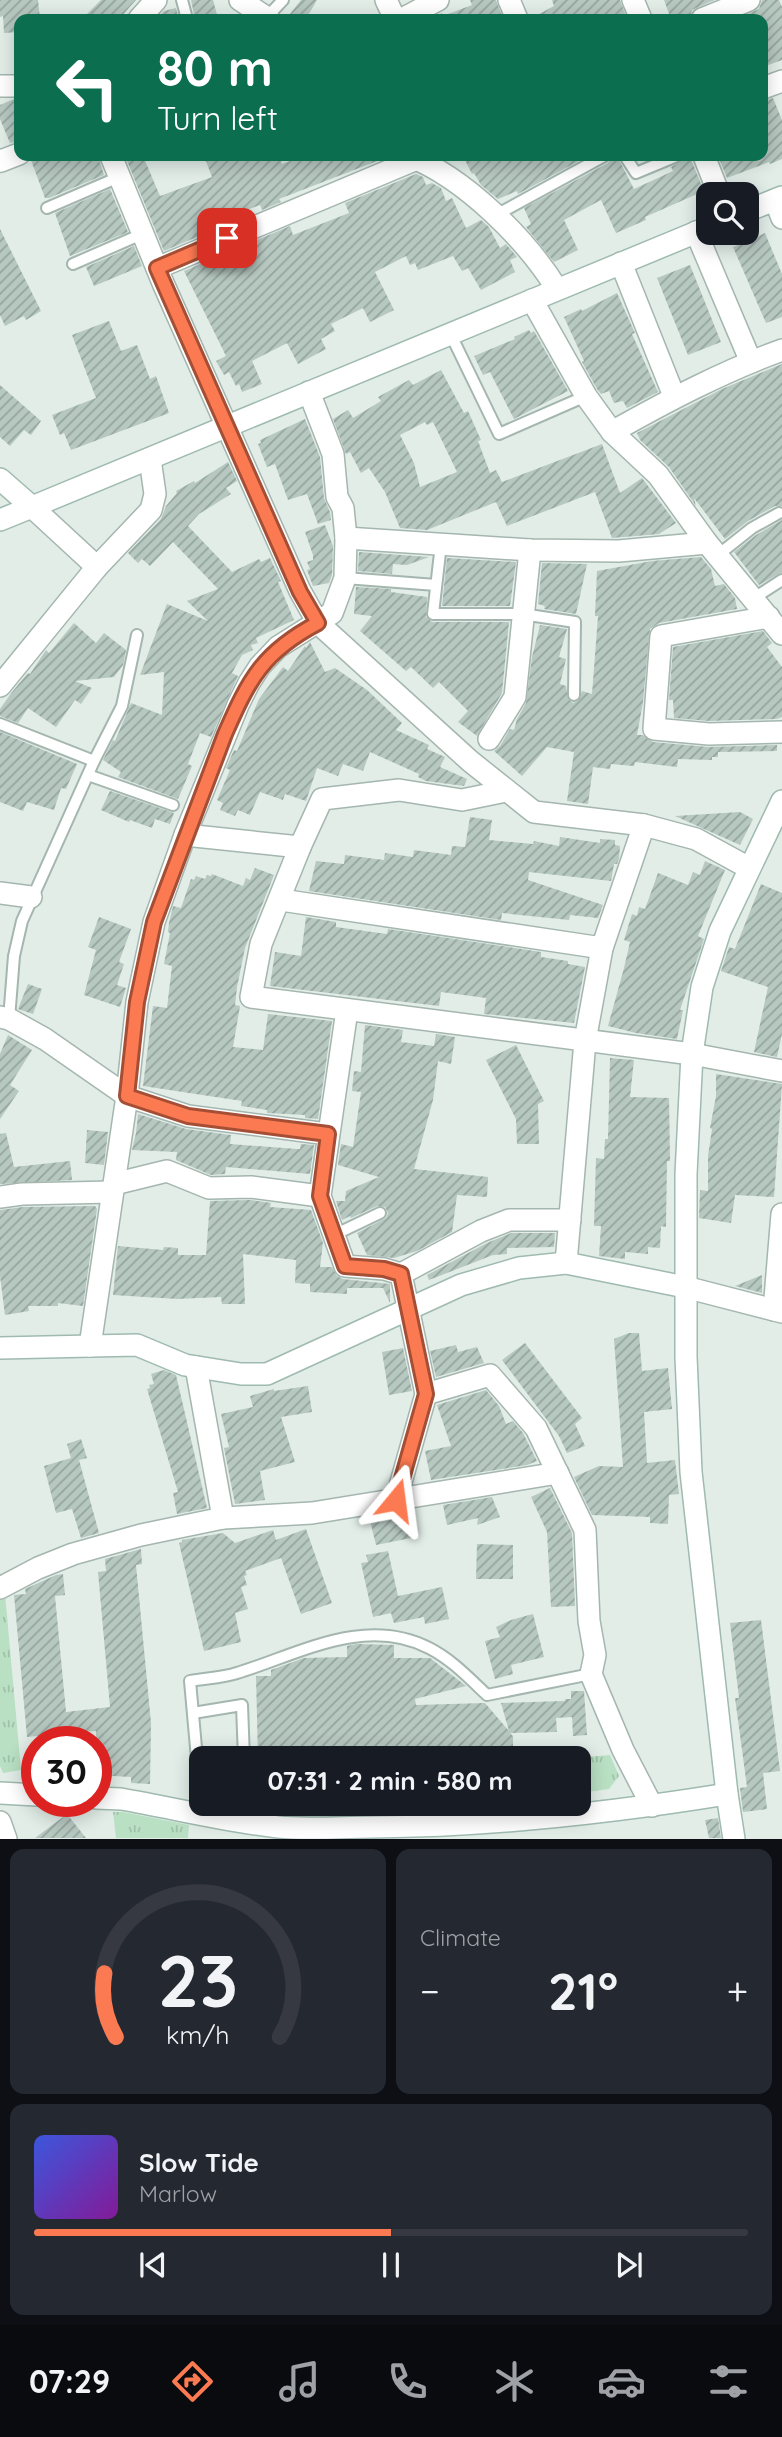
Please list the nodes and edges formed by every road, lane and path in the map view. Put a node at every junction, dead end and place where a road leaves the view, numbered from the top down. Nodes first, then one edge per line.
1 (156, 0) edge
2 (240, 0) edge
3 (283, 0) edge
4 (438, 0) edge
5 (749, 0) edge
6 (143, 14) edge
7 (260, 14) edge
8 (271, 14) edge
9 (411, 14) edge
10 (714, 14) edge
11 (113, 161) edge
12 (407, 161) edge
13 (423, 161) edge
14 (595, 161) edge
15 (628, 161) edge
16 (665, 161) edge
17 (706, 161) edge
18 (119, 177) junction
19 (714, 182) edge
20 (780, 205) edge
21 (47, 208) dead end
22 (759, 209) edge
23 (496, 215) junction
24 (696, 232) edge
25 (142, 234) junction
26 (708, 245) edge
27 (621, 263) junction
28 (73, 264) dead end
29 (157, 268) junction
30 (557, 289) junction
31 (532, 300) junction
32 (450, 333) junction
33 (782, 350) edge
34 (751, 362) junction
35 (309, 392) junction
36 (586, 396) junction
37 (674, 396) junction
38 (227, 426) junction
39 (611, 432) junction
40 (150, 459) junction
41 (0, 479) edge
42 (32, 507) junction
43 (779, 513) dead end
44 (0, 520) edge
45 (346, 538) junction
46 (440, 544) junction
47 (713, 549) junction
48 (530, 550) junction
49 (97, 567) junction
50 (345, 578) junction
51 (782, 580) edge
52 (436, 585) junction
53 (754, 598) junction
54 (522, 614) junction
55 (769, 617) junction
56 (318, 623) junction
57 (782, 634) edge
58 (137, 635) dead end
59 (0, 686) edge
60 (574, 695) dead end
61 (0, 724) edge
62 (782, 732) edge
63 (480, 749) junction
64 (94, 761) junction
65 (88, 775) junction
66 (506, 791) junction
67 (782, 801) edge
68 (173, 805) dead end
69 (644, 825) junction
70 (185, 835) junction
71 (300, 847) junction
72 (749, 869) junction
73 (0, 893) edge
74 (31, 897) junction
75 (281, 900) junction
76 (603, 948) junction
77 (347, 1010) junction
78 (5, 1018) edge
79 (585, 1041) junction
80 (692, 1054) junction
81 (782, 1071) edge
82 (127, 1096) junction
83 (328, 1134) junction
84 (113, 1188) junction
85 (320, 1196) junction
86 (0, 1197) edge
87 (380, 1213) dead end
88 (782, 1214) edge
89 (570, 1220) junction
90 (334, 1235) junction
91 (566, 1263) junction
92 (401, 1274) junction
93 (685, 1287) junction
94 (409, 1308) junction
95 (778, 1311) edge
96 (90, 1346) junction
97 (0, 1348) edge
98 (196, 1367) junction
99 (426, 1394) junction
100 (558, 1474) junction
101 (396, 1500) junction
102 (223, 1518) junction
103 (0, 1588) edge
104 (591, 1674) junction
105 (192, 1713) junction
106 (196, 1746) edge
107 (244, 1746) edge
108 (0, 1793) edge
109 (21, 1794) edge
110 (727, 1794) junction
111 (112, 1799) edge
112 (189, 1806) edge
113 (652, 1806) junction
114 (591, 1812) edge
115 (238, 1816) edge
116 (554, 1816) edge
117 (0, 1822) edge
118 (6, 1839) edge
119 (734, 1839) edge

1 - 6 street
2 - 7 street
3 - 8 lane
4 - 9 street
5 - 10 street
11 - 18 street
12 - 29 street
13 - 23 street
14 - 23 lane
15 - 16 lane
17 - 19 street
18 - 21 lane
18 - 25 street
20 - 22 street
23 - 30 street
24 - 27 street
25 - 28 lane
25 - 29 street
26 - 34 street
27 - 30 street
27 - 37 street
29 - 38 street
30 - 31 street
31 - 32 street
31 - 36 street
32 - 35 street
32 - 36 lane
33 - 34 street
34 - 37 street
35 - 38 street
35 - 45 street
36 - 39 street
37 - 39 street
38 - 40 street
38 - 56 street
39 - 47 street
40 - 42 street
40 - 49 street
41 - 42 street
42 - 44 street
42 - 49 street
43 - 47 lane
45 - 46 street
45 - 50 street
46 - 48 street
46 - 52 lane
47 - 48 street
47 - 53 street
48 - 54 street
49 - 59 street
50 - 52 lane
50 - 56 street
51 - 53 lane
52 - 54 lane
53 - 55 street
54 - 60 lane
54 - 63 street
55 - 57 street
55 - 62 street
56 - 63 street
56 - 70 street
58 - 64 lane
61 - 64 lane
63 - 66 street
64 - 65 lane
65 - 68 lane
65 - 74 lane
66 - 69 street
66 - 71 street
67 - 72 street
69 - 72 street
69 - 76 street
70 - 71 street
70 - 82 street
71 - 75 street
72 - 80 street
73 - 74 street
74 - 78 lane
75 - 76 street
75 - 77 street
76 - 79 street
77 - 79 street
77 - 83 street
78 - 82 street
79 - 80 street
79 - 89 street
80 - 81 street
80 - 93 street
82 - 83 street
82 - 84 street
83 - 85 street
84 - 85 street
84 - 86 street
84 - 96 street
85 - 90 street
87 - 90 lane
88 - 95 street
89 - 91 street
89 - 92 street
90 - 92 street
91 - 93 street
91 - 94 street
92 - 94 street
93 - 95 street
93 - 110 street
94 - 98 street
94 - 99 street
96 - 97 street
96 - 98 street
98 - 102 street
99 - 100 street
99 - 101 street
100 - 101 street
100 - 104 street
101 - 102 street
102 - 103 street
104 - 105 lane
104 - 113 street
105 - 106 lane
105 - 107 lane
108 - 109 street
110 - 113 street
110 - 119 street
111 - 112 street
113 - 114 street
115 - 116 street
117 - 118 street

